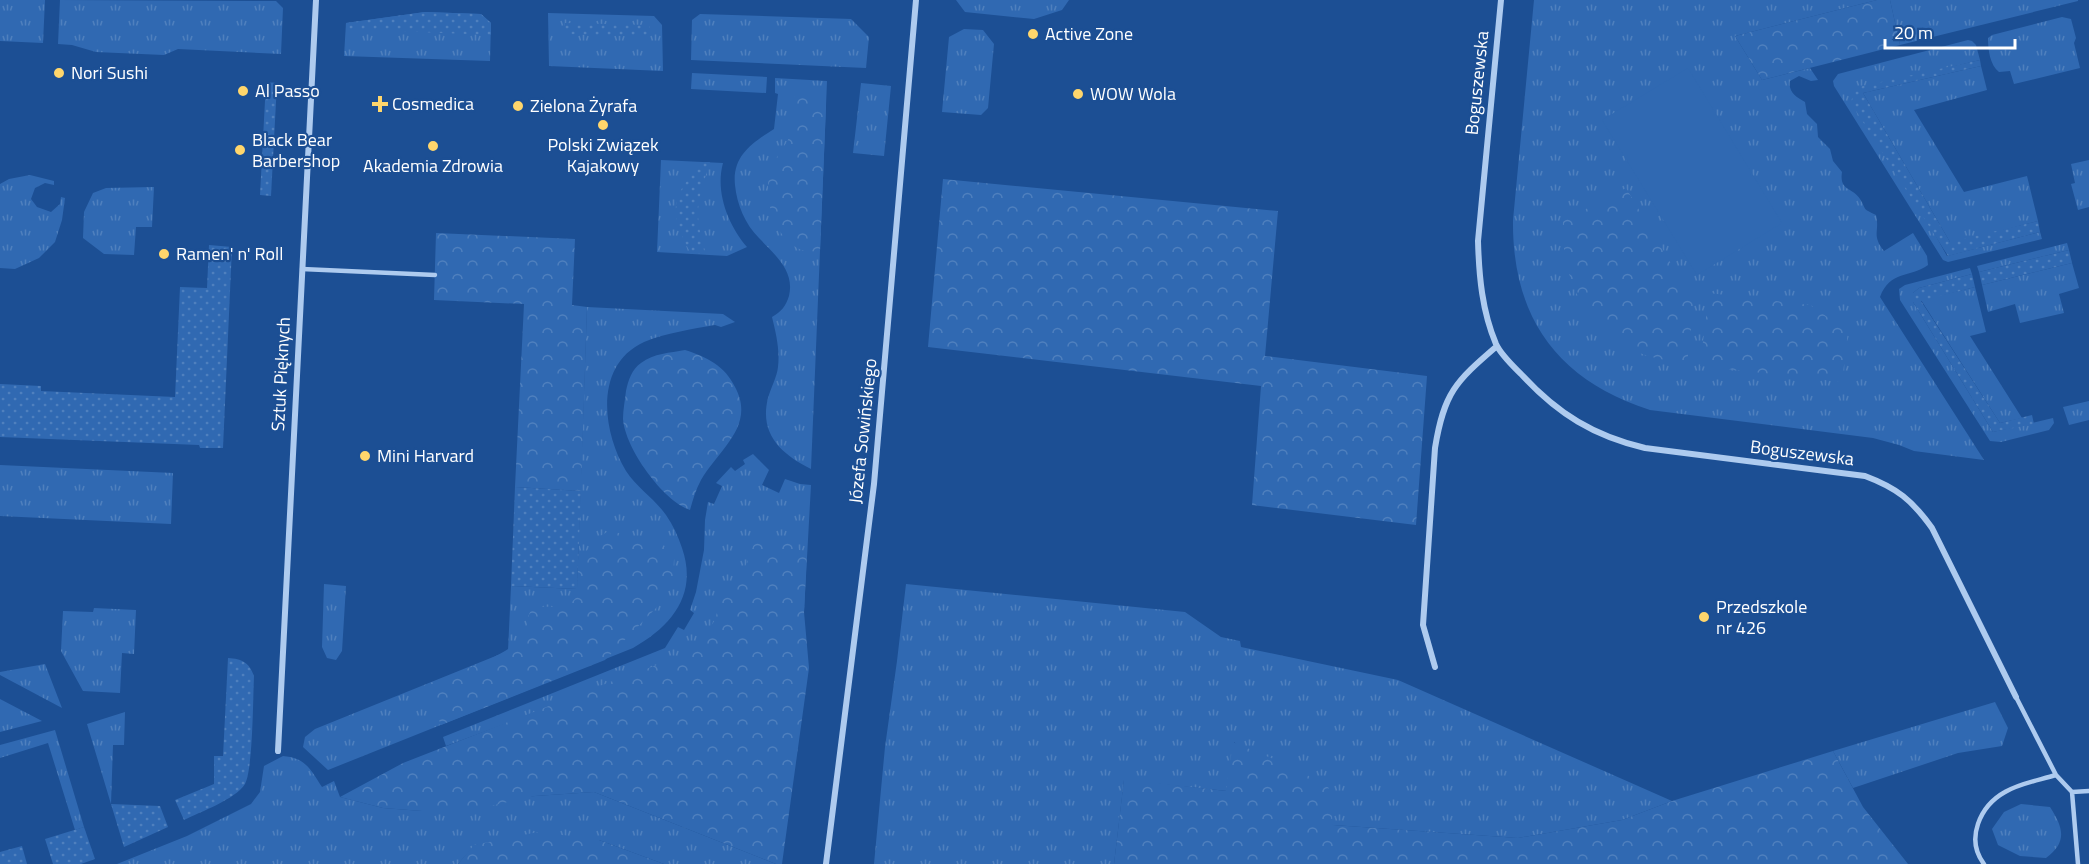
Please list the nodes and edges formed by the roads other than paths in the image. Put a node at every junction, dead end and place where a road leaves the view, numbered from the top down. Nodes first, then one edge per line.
1 (316, 0) edge
2 (916, 0) edge
3 (1501, 0) edge
4 (302, 269) junction
5 (435, 275) dead end
6 (1497, 346) junction
7 (1435, 667) dead end
8 (2016, 697) joint
9 (278, 751) dead end
10 (2056, 775) junction
11 (2089, 791) edge
12 (2072, 792) junction
13 (826, 864) edge
14 (1984, 864) edge
15 (2078, 864) edge

1 - 4 street, Sztuk Pięknych
2 - 13 street, Józefa Sowińskiego
3 - 6 street, Boguszewska
4 - 5 lane
4 - 9 street, Sztuk Pięknych
6 - 7 street
6 - 8 street, Boguszewska
8 - 10 lane
10 - 12 lane
10 - 14 lane
11 - 12 lane
12 - 15 lane

